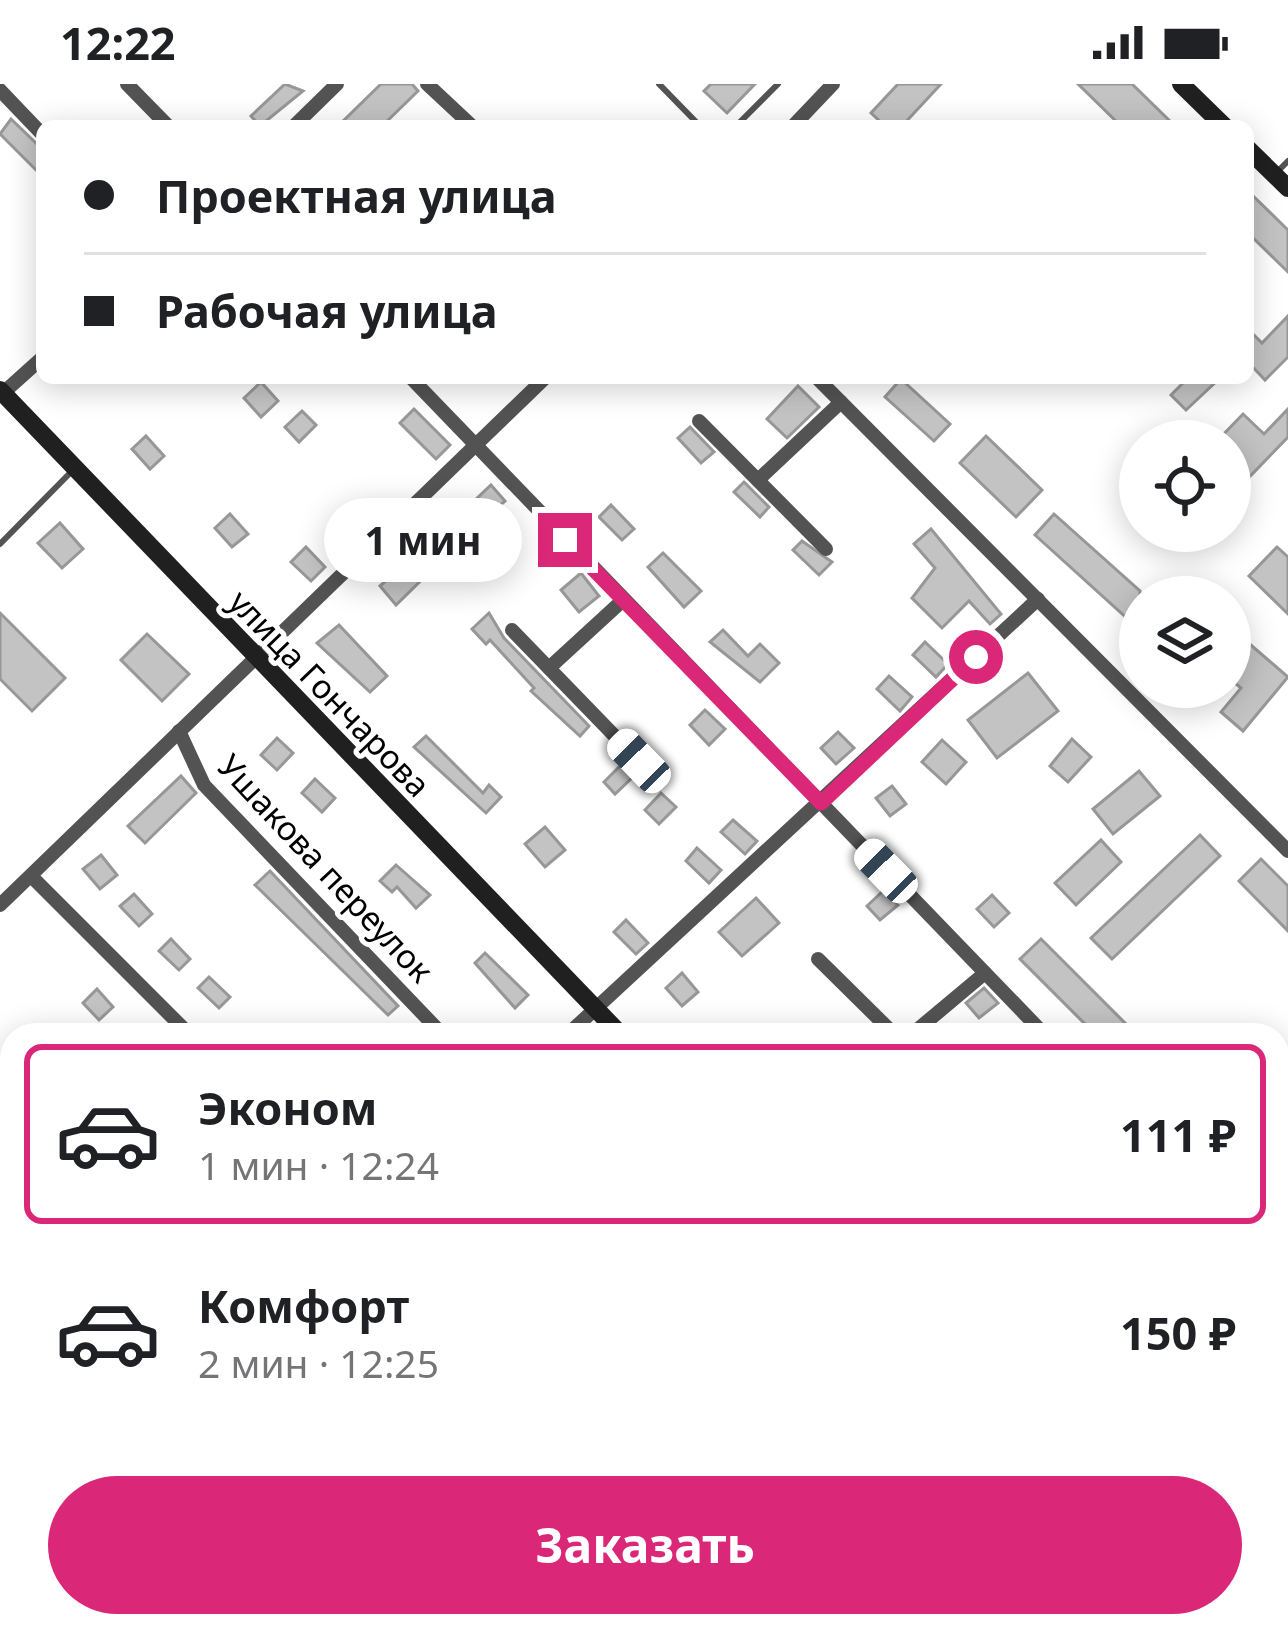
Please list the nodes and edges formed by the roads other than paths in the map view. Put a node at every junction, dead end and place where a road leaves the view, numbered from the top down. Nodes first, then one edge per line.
1 (127, 84) edge
2 (337, 84) edge
3 (428, 84) edge
4 (778, 84) edge
5 (833, 84) edge
6 (1181, 84) edge
7 (662, 85) edge
8 (0, 90) edge
9 (162, 120) edge
10 (300, 120) edge
11 (466, 120) edge
12 (694, 120) edge
13 (742, 120) edge
14 (799, 120) edge
15 (1218, 120) edge
16 (36, 128) edge
17 (1254, 153) edge
18 (1283, 175) edge
19 (36, 363) edge
20 (417, 384) edge
21 (539, 384) edge
22 (823, 384) edge
23 (1, 391) edge
24 (841, 402) junction
25 (699, 421) dead end
26 (478, 448) junction
27 (74, 469) junction
28 (758, 480) junction
29 (0, 544) edge
30 (826, 549) dead end
31 (1038, 599) junction
32 (622, 601) junction
33 (512, 629) dead end
34 (253, 658) junction
35 (549, 668) junction
36 (178, 731) junction
37 (639, 761) dead end
38 (821, 803) junction
39 (1288, 851) edge
40 (31, 876) junction
41 (0, 905) edge
42 (818, 959) dead end
43 (985, 973) junction
44 (594, 1008) junction
45 (178, 1023) edge
46 (432, 1023) edge
47 (579, 1023) edge
48 (609, 1023) edge
49 (884, 1023) edge
50 (925, 1023) edge
51 (1033, 1023) edge

1 - 9 street
2 - 10 street
3 - 11 street
4 - 13 lane
5 - 14 street
6 - 15 street
7 - 12 lane
8 - 16 street
17 - 18 street
19 - 23 street
20 - 26 street
21 - 26 street
22 - 24 street
23 - 27 street, улица Гончарова
24 - 28 street
24 - 31 street
25 - 28 street
26 - 32 street
26 - 34 street
27 - 29 lane
27 - 34 street, улица Гончарова
28 - 30 street
31 - 38 street
31 - 39 street
32 - 35 street
32 - 38 street
33 - 35 street
34 - 36 street
34 - 44 street, улица Гончарова
35 - 37 street
36 - 40 street
36 - 46 street, Ушакова переулок
38 - 43 street
38 - 44 street
40 - 41 street
40 - 45 street
42 - 49 street
43 - 50 street
43 - 51 street
44 - 47 street
44 - 48 street, улица Гончарова

